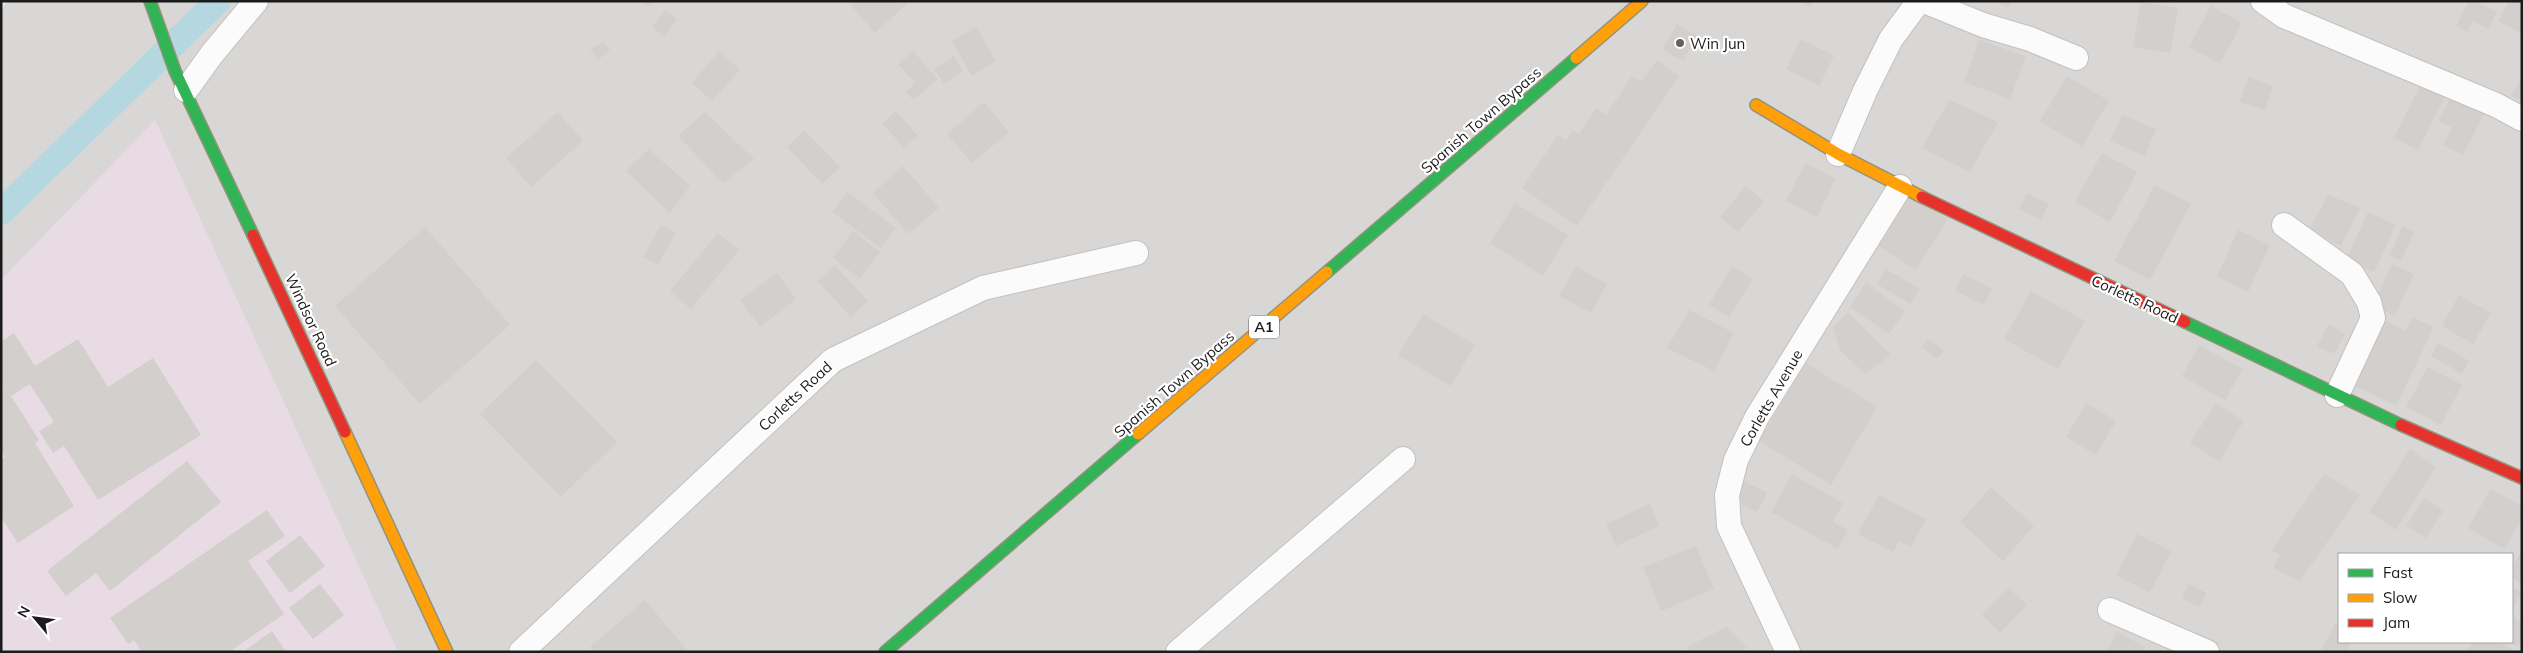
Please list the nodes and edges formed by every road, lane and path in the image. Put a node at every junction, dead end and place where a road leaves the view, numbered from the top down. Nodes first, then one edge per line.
1 (150, 1) edge
2 (256, 1) edge
3 (1642, 1) edge
4 (1919, 1) edge
5 (1924, 1) edge
6 (2263, 1) edge
7 (2076, 58) dead end
8 (181, 80) junction
9 (1756, 105) dead end
10 (2522, 119) edge
11 (1838, 154) junction
12 (1900, 187) junction
13 (2284, 225) dead end
14 (1136, 253) dead end
15 (2337, 395) junction
16 (1402, 459) dead end
17 (2522, 478) edge
18 (2110, 610) dead end
19 (447, 652) edge
20 (520, 652) edge
21 (885, 652) edge
22 (1178, 652) edge
23 (1788, 652) edge
24 (2208, 652) edge

1 - 8 main road, Windsor Road
2 - 8 street
3 - 21 main road, Spanish Town Bypass / A1
4 - 11 street
5 - 7 street
6 - 10 street
8 - 19 main road, Windsor Road
9 - 11 main road, Corletts Road
11 - 12 main road, Corletts Road
12 - 15 main road, Corletts Road
12 - 23 street, Corletts Avenue
13 - 15 street
14 - 20 street, Corletts Road
15 - 17 main road, Corletts Road
16 - 22 street
18 - 24 street

